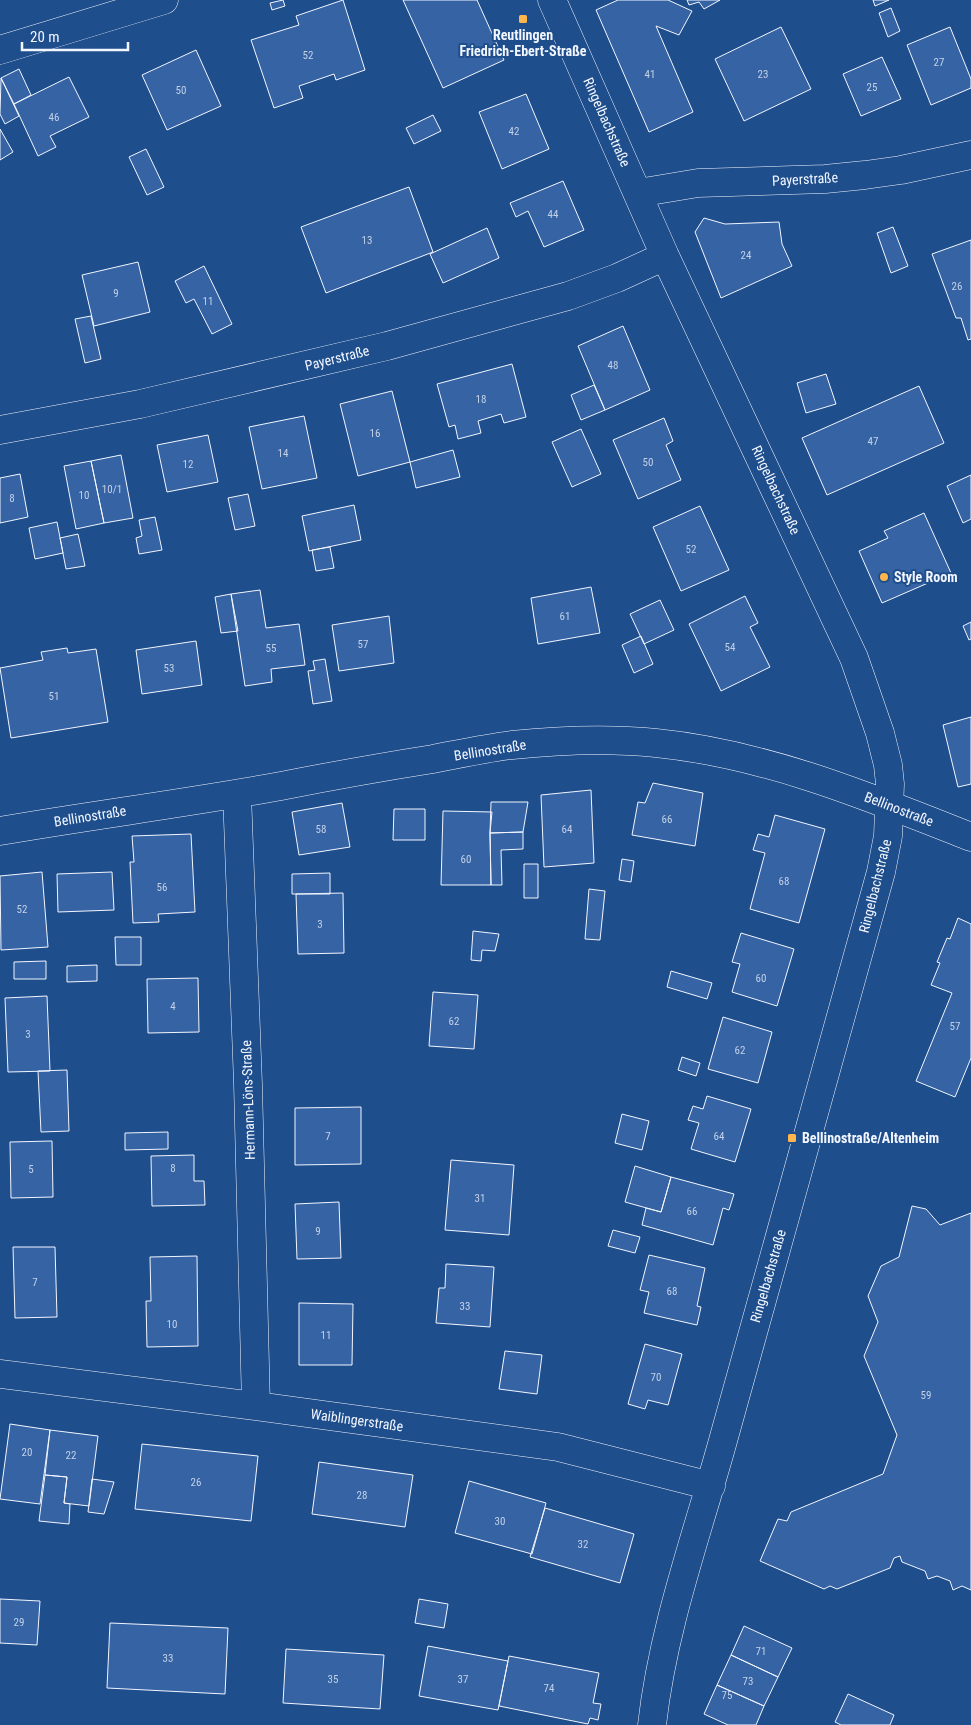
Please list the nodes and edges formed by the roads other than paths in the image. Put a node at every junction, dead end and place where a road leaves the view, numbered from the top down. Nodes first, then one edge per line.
1 (164, 0) edge
2 (552, 0) edge
3 (0, 50) edge
4 (971, 154) edge
5 (638, 193) junction
6 (665, 256) junction
7 (0, 430) edge
8 (237, 794) junction
9 (890, 806) junction
10 (0, 831) edge
11 (971, 837) edge
12 (0, 1374) edge
13 (256, 1406) junction
14 (710, 1486) junction
15 (652, 1725) edge

1 - 3 street
2 - 5 street, Ringelbachstraße
4 - 5 street, Payerstraße
5 - 6 street, Ringelbachstraße
6 - 7 street, Payerstraße
6 - 9 street, Ringelbachstraße
8 - 9 street, Bellinostraße
8 - 10 street, Bellinostraße
8 - 13 street, Hermann-Löns-Straße
9 - 11 street, Bellinostraße
9 - 14 street, Ringelbachstraße
12 - 13 street, Waiblingerstraße
13 - 14 street, Waiblingerstraße
14 - 15 street, Ringelbachstraße

